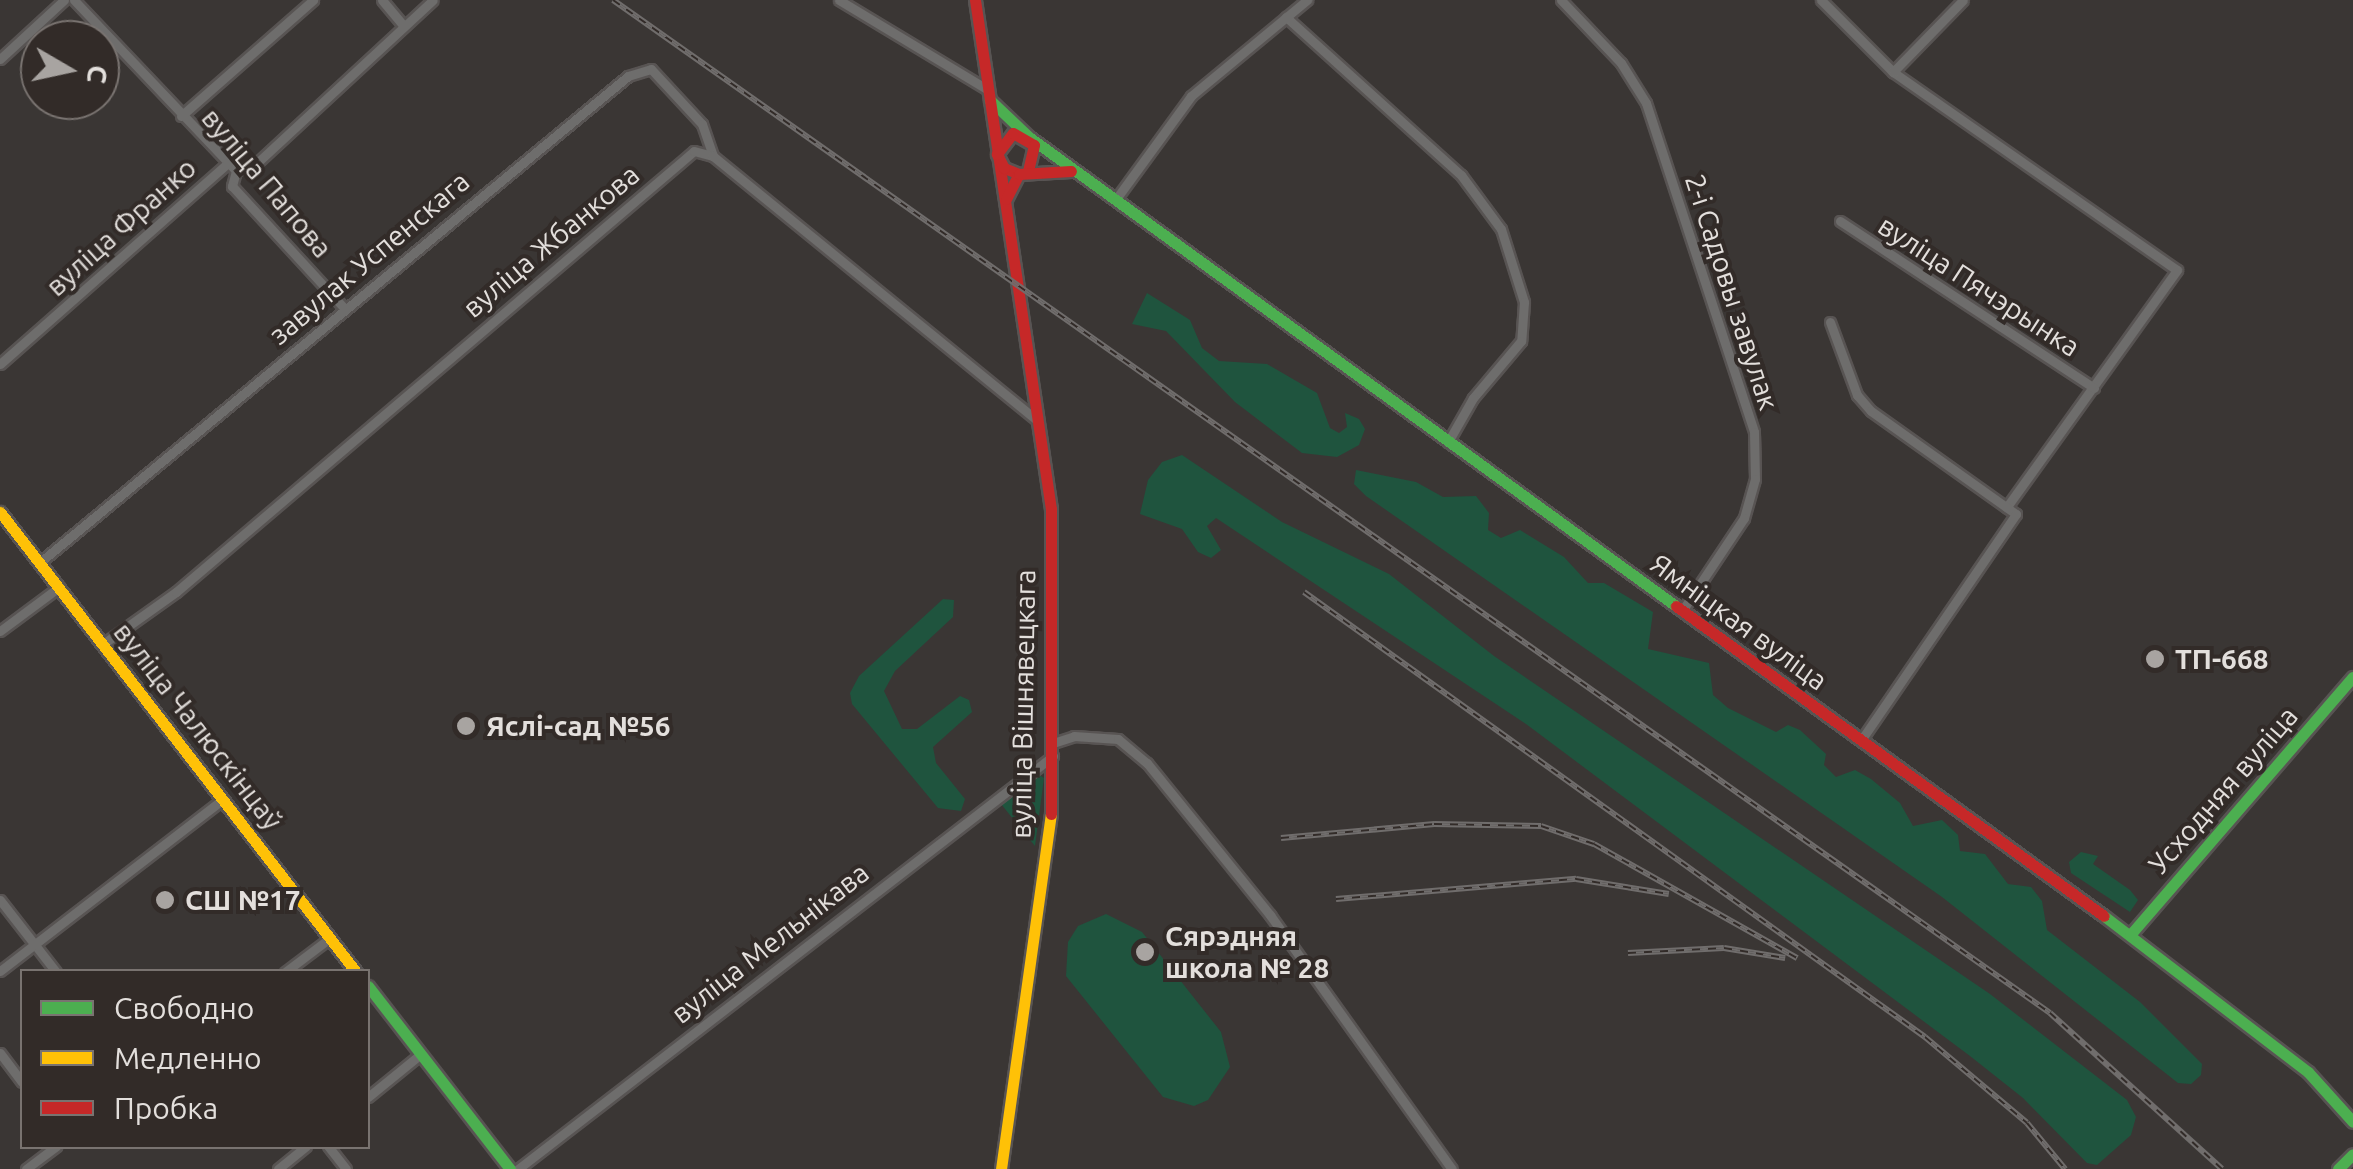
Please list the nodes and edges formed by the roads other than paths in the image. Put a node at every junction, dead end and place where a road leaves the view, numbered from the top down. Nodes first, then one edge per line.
1 (64, 0) edge
2 (74, 0) edge
3 (313, 0) edge
4 (382, 0) edge
5 (433, 0) edge
6 (839, 0) edge
7 (975, 0) edge
8 (1307, 0) edge
9 (1561, 0) edge
10 (1821, 0) edge
11 (1963, 0) edge
12 (1286, 17) junction
13 (402, 24) junction
14 (0, 58) edge
15 (1893, 72) junction
16 (989, 95) junction
17 (181, 116) junction
18 (1029, 137) junction
19 (997, 154) junction
20 (713, 156) junction
21 (232, 167) junction
22 (1023, 173) junction
23 (1084, 175) junction
24 (1116, 199) junction
25 (1004, 203) junction
26 (1840, 222) dead end
27 (344, 308) junction
28 (1830, 322) dead end
29 (0, 364) edge
30 (2094, 388) junction
31 (1035, 419) junction
32 (1448, 442) junction
33 (2012, 511) junction
34 (0, 512) edge
35 (40, 563) junction
36 (59, 587) junction
37 (1682, 612) junction
38 (0, 631) edge
39 (103, 644) junction
40 (2353, 677) edge
41 (1861, 740) junction
42 (1053, 749) junction
43 (222, 800) junction
44 (0, 900) edge
45 (2130, 935) junction
46 (330, 938) junction
47 (35, 944) junction
48 (54, 969) edge
49 (289, 969) edge
50 (354, 969) edge
51 (0, 971) edge
52 (370, 989) edge
53 (0, 1053) edge
54 (422, 1054) junction
55 (20, 1079) edge
56 (370, 1095) edge
57 (2353, 1122) edge
58 (52, 1149) edge
59 (302, 1149) edge
60 (330, 1149) edge
61 (2353, 1154) edge
62 (26, 1169) edge
63 (278, 1169) edge
64 (346, 1169) edge
65 (514, 1169) edge
66 (1001, 1169) edge
67 (1452, 1169) edge
68 (2338, 1169) edge

1 - 14 street
2 - 17 street, вуліца Папова
3 - 17 street
4 - 13 street
5 - 13 street, вуліца Франко
6 - 16 street
7 - 16 main road, вуліца Вішнявецкага
8 - 12 street
9 - 37 street, 2-і Садовы завулак
10 - 15 street
11 - 15 street
12 - 24 street
12 - 32 street
13 - 21 street, вуліца Франко
15 - 30 street
16 - 18 main road, Ямніцкая вуліца
16 - 19 main road, вуліца Вішнявецкага
17 - 21 street, вуліца Папова
18 - 19 main road
18 - 22 main road
18 - 23 main road, Ямніцкая вуліца
19 - 22 main road
19 - 25 main road, вуліца Вішнявецкага
20 - 27 street, завулак Успенскага
20 - 31 street
20 - 39 street, вуліца Жбанкова
21 - 27 street, вуліца Папова
21 - 29 street, вуліца Франко
22 - 23 main road
22 - 25 main road
23 - 24 main road, Ямніцкая вуліца
24 - 32 main road, Ямніцкая вуліца
25 - 31 main road, вуліца Вішнявецкага
26 - 30 street, вуліца Пячэрынка
27 - 35 street, завулак Успенскага
28 - 33 street
30 - 33 street
31 - 42 main road, вуліца Вішнявецкага
32 - 37 main road, Ямніцкая вуліца
33 - 41 street
34 - 35 main road, вуліца Чалюскінцаў
35 - 36 main road, вуліца Чалюскінцаў
36 - 38 street
36 - 39 main road, вуліца Чалюскінцаў
37 - 41 main road, Ямніцкая вуліца
39 - 43 main road, вуліца Чалюскінцаў
40 - 45 main road, Усходняя вуліца
41 - 45 main road, Ямніцкая вуліца
42 - 65 street, вуліца Мельнікава
42 - 66 main road, вуліца Вішнявецкага
42 - 67 street
43 - 46 main road, вуліца Чалюскінцаў
43 - 47 street
44 - 47 street
45 - 57 main road, Ямніцкая вуліца
46 - 49 street
46 - 50 main road, вуліца Чалюскінцаў
47 - 48 street
47 - 51 street
52 - 54 main road
53 - 55 street
54 - 56 street
54 - 65 main road
58 - 62 street
59 - 63 street
60 - 64 street
61 - 68 main road

